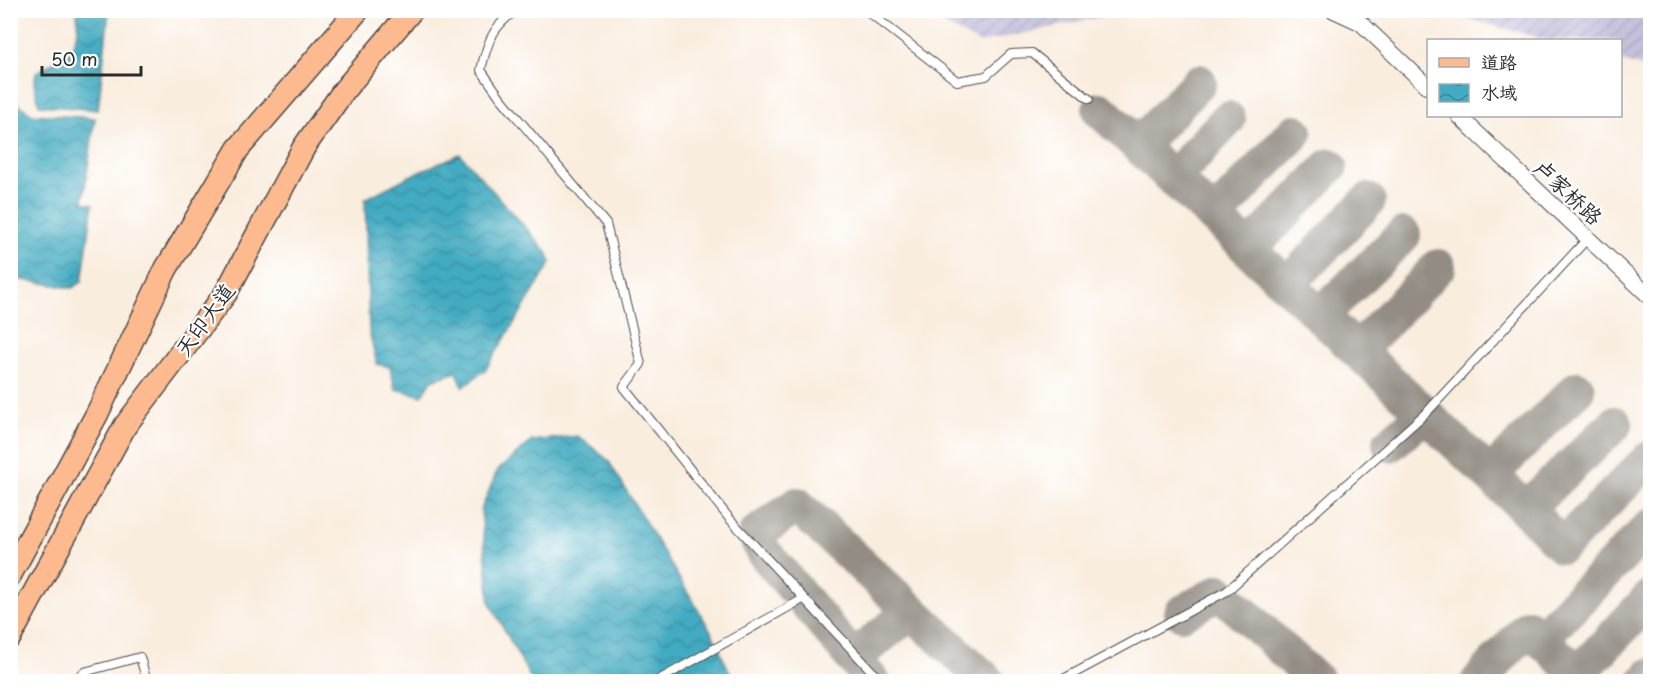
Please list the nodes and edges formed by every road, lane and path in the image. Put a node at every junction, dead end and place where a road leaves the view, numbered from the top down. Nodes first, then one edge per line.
1 (358, 10) edge
2 (412, 10) edge
3 (518, 10) edge
4 (866, 10) edge
5 (1333, 10) edge
6 (1427, 86) edge
7 (1089, 99) dead end
8 (1460, 117) edge
9 (1588, 238) junction
10 (1650, 297) edge
11 (10, 575) edge
12 (804, 599) junction
13 (10, 637) edge
14 (72, 681) edge
15 (147, 681) edge
16 (656, 681) edge
17 (882, 681) edge
18 (1058, 681) edge

1 - 11 main road
2 - 13 main road, 天印大道
3 - 12 lane
4 - 7 lane
5 - 6 street
8 - 9 street, 卢家桥路
9 - 10 street, 卢家桥路
9 - 18 lane
12 - 16 lane
12 - 17 lane
14 - 15 lane

